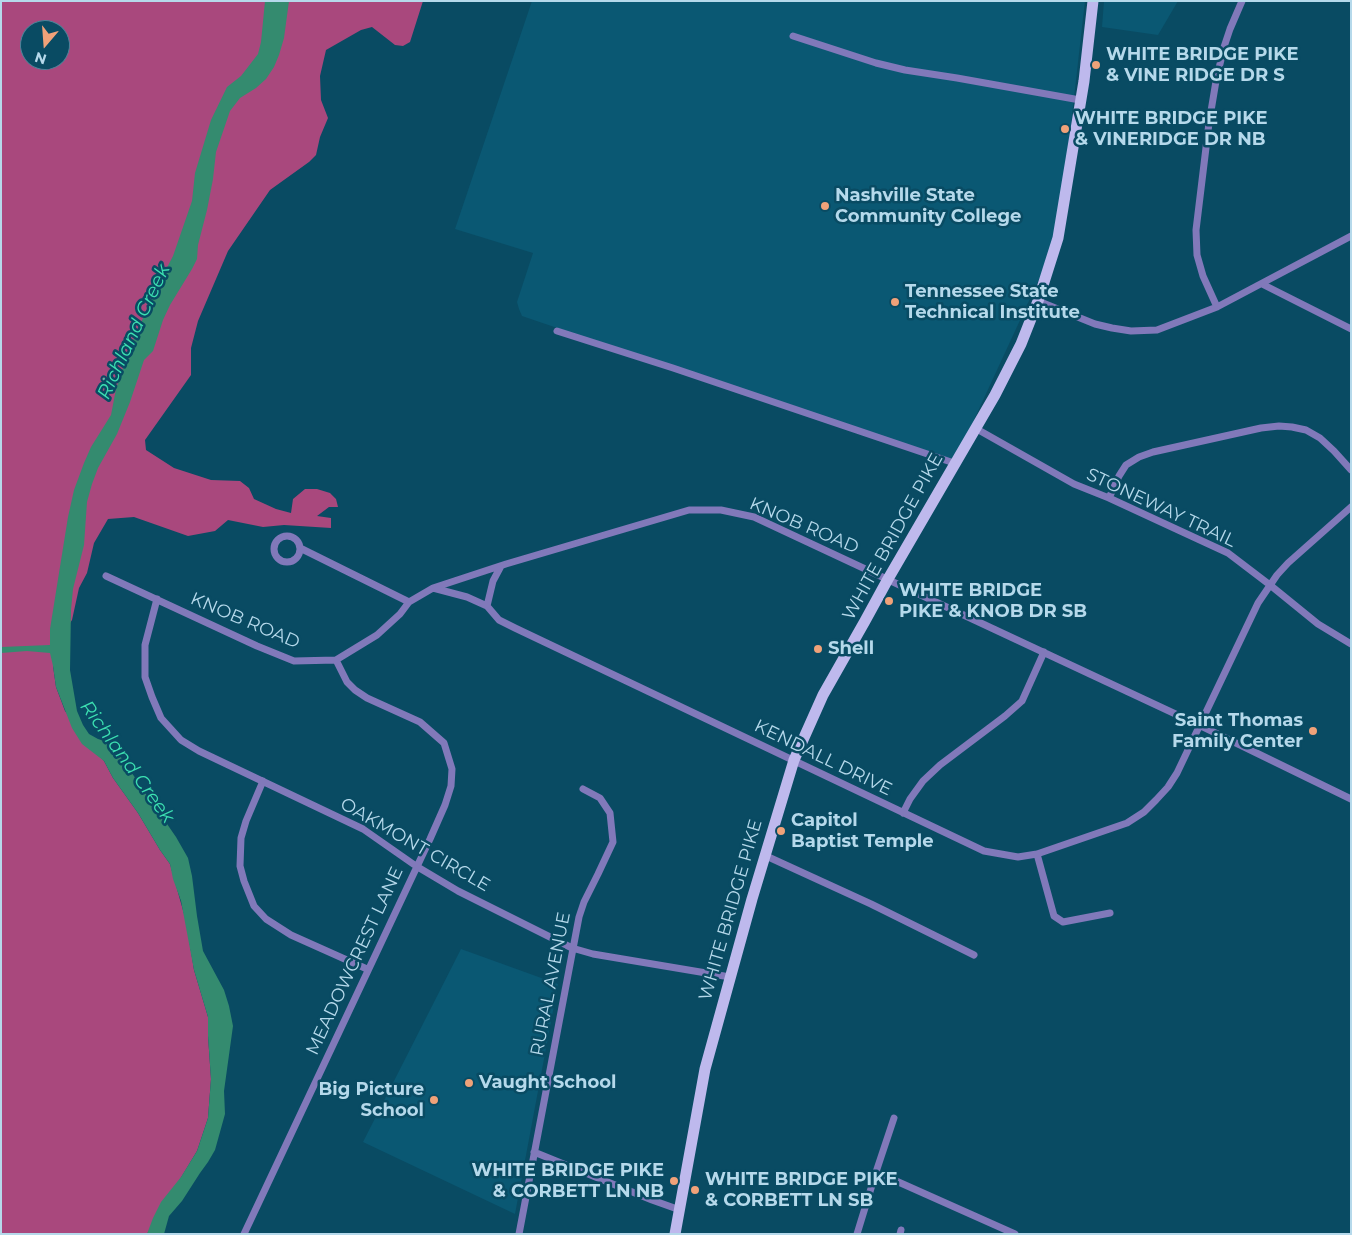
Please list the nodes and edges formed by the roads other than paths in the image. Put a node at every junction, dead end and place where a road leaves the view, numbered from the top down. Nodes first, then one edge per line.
1 (1093, 1) edge
2 (1242, 1) edge
3 (793, 36) dead end
4 (1080, 100) junction
5 (1351, 236) edge
6 (1262, 284) junction
7 (1038, 301) junction
8 (1217, 307) junction
9 (1351, 329) edge
10 (557, 331) dead end
11 (975, 428) junction
12 (954, 463) junction
13 (1351, 470) edge
14 (1109, 498) junction
15 (1351, 507) edge
16 (300, 548) dead end
17 (501, 566) junction
18 (106, 576) dead end
19 (888, 579) junction
20 (1270, 586) junction
21 (433, 588) junction
22 (157, 600) junction
23 (409, 602) junction
24 (487, 606) junction
25 (1351, 644) edge
26 (1044, 652) junction
27 (336, 660) junction
28 (1199, 725) junction
29 (794, 760) junction
30 (263, 781) junction
31 (583, 789) dead end
32 (1351, 800) edge
33 (903, 813) junction
34 (1037, 854) junction
35 (764, 855) junction
36 (416, 866) junction
37 (1110, 913) dead end
38 (572, 948) junction
39 (974, 955) dead end
40 (368, 970) junction
41 (730, 977) junction
42 (894, 1118) dead end
43 (534, 1152) junction
44 (876, 1172) junction
45 (680, 1210) junction
46 (244, 1234) edge
47 (519, 1234) edge
48 (675, 1234) edge
49 (857, 1234) edge
50 (1015, 1234) edge

1 - 4 main road, WHITE BRIDGE PIKE
2 - 8 street
3 - 4 street
4 - 7 main road, WHITE BRIDGE PIKE
5 - 6 street
6 - 8 street
6 - 9 street
7 - 8 street
7 - 11 main road, WHITE BRIDGE PIKE
10 - 12 street
11 - 12 main road, WHITE BRIDGE PIKE
11 - 14 street, STONEWAY TRAIL
12 - 19 main road, WHITE BRIDGE PIKE
13 - 14 street
14 - 20 street, STONEWAY TRAIL
15 - 20 street, KENDALL DRIVE
16 - 23 street
17 - 19 street, KNOB ROAD
17 - 21 street, KNOB ROAD
17 - 24 street
18 - 22 street, KNOB ROAD
19 - 26 street, KNOB ROAD
19 - 29 main road, WHITE BRIDGE PIKE
20 - 25 street, STONEWAY TRAIL
20 - 28 street, KENDALL DRIVE
21 - 23 street, KNOB ROAD
21 - 24 street, KENDALL DRIVE
22 - 27 street, KNOB ROAD
22 - 30 street, OAKMONT CIRCLE
23 - 27 street, KNOB ROAD
24 - 29 street, KENDALL DRIVE
26 - 28 street, KNOB ROAD
26 - 33 street
27 - 36 street, MEADOWCREST LANE
28 - 32 street, KNOB ROAD
28 - 34 street, KENDALL DRIVE
29 - 33 street, KENDALL DRIVE
29 - 35 main road, WHITE BRIDGE PIKE
30 - 36 street, OAKMONT CIRCLE
30 - 40 street
31 - 38 street, RURAL AVENUE
33 - 34 street, KENDALL DRIVE
34 - 37 street
35 - 39 street
35 - 41 main road, WHITE BRIDGE PIKE
36 - 38 street, OAKMONT CIRCLE
36 - 40 street, MEADOWCREST LANE
38 - 41 street, OAKMONT CIRCLE
38 - 43 street, RURAL AVENUE
40 - 46 street, MEADOWCREST LANE
41 - 45 main road, WHITE BRIDGE PIKE
42 - 44 street
43 - 45 street
43 - 47 street, RURAL AVENUE
44 - 49 street
44 - 50 street
45 - 48 main road, WHITE BRIDGE PIKE

